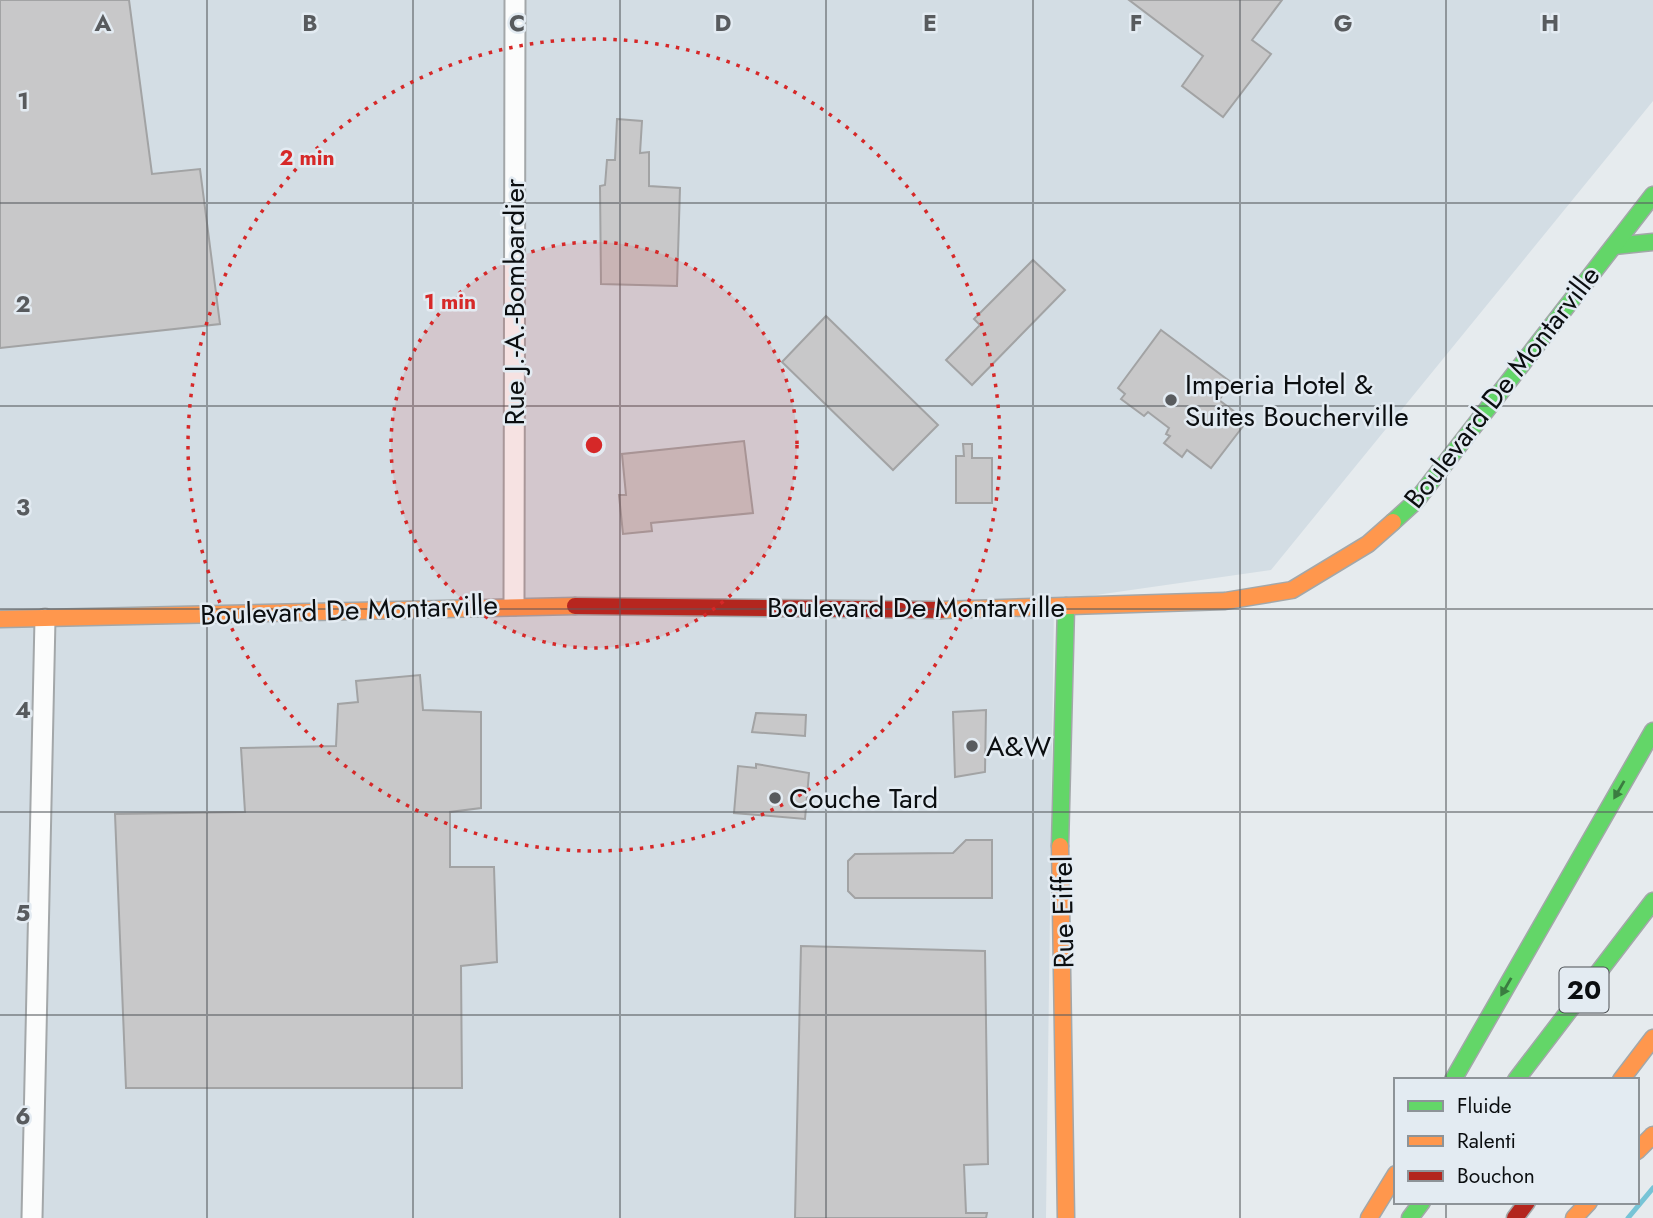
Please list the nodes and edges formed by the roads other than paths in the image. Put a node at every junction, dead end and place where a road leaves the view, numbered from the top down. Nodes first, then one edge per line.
1 (515, 0) edge
2 (1653, 195) edge
3 (1653, 242) edge
4 (1614, 246) junction
5 (514, 605) junction
6 (1066, 606) junction
7 (0, 619) edge
8 (45, 619) junction
9 (1653, 731) edge
10 (1653, 901) edge
11 (1653, 1038) edge
12 (1454, 1078) edge
13 (1518, 1078) edge
14 (1623, 1078) edge
15 (1653, 1135) edge
16 (1639, 1149) edge
17 (1394, 1177) edge
18 (1587, 1204) edge
19 (32, 1218) edge
20 (1066, 1218) edge
21 (1369, 1218) edge
22 (1574, 1218) edge

1 - 5 street, Rue J.-A.-Bombardier
2 - 4 main road, Boulevard De Montarville
3 - 4 main road
4 - 6 main road, Boulevard De Montarville
5 - 6 main road, Boulevard De Montarville
5 - 8 main road, Boulevard De Montarville
6 - 20 main road, Rue Eiffel
7 - 8 main road, Boulevard De Montarville
8 - 19 street
9 -> 12 main road
10 - 13 main road, 20
11 - 14 main road
15 - 16 main road
17 - 21 main road
18 - 22 main road

